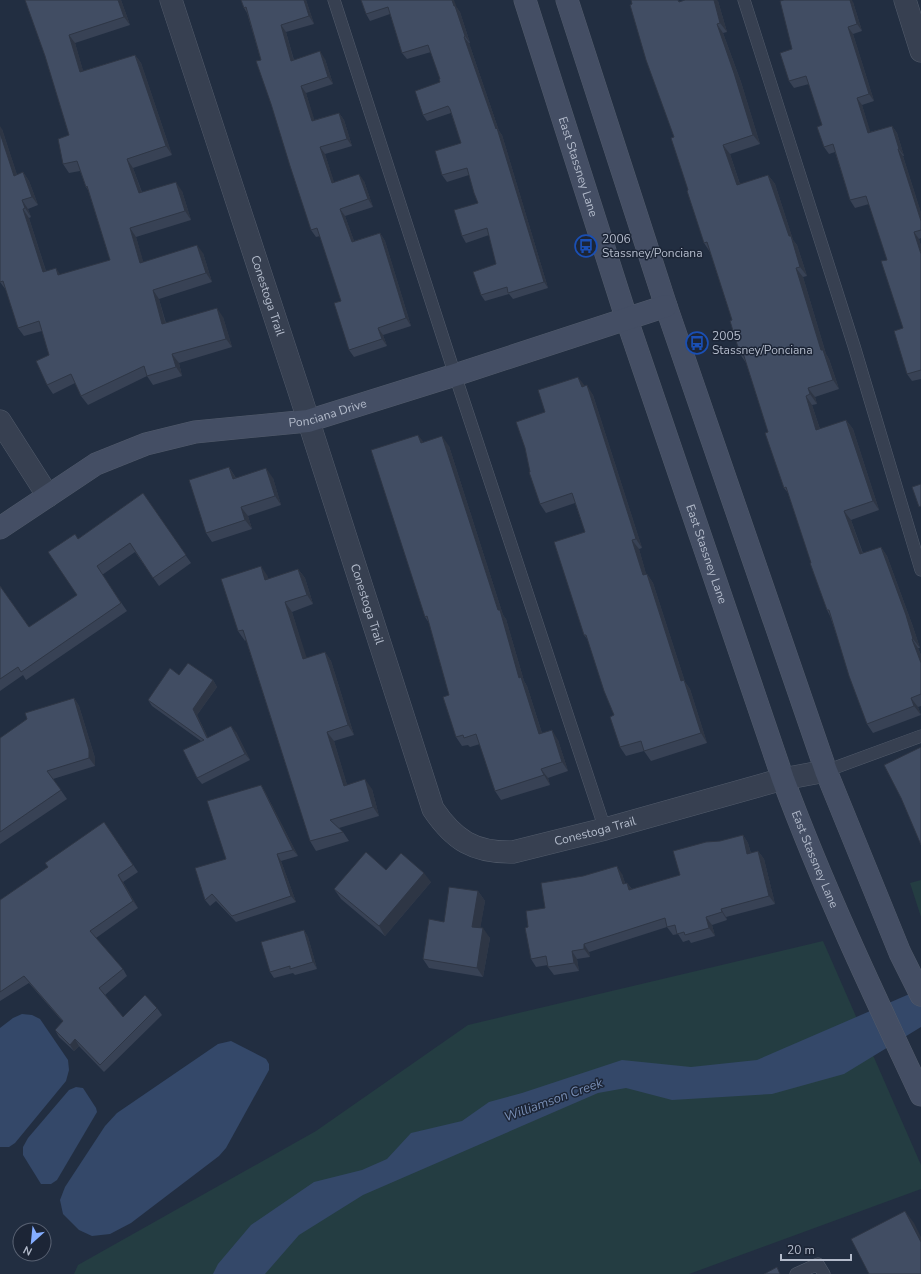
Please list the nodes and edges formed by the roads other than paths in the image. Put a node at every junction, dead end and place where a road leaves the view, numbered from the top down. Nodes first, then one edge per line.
1 (171, 0) edge
2 (334, 0) edge
3 (525, 0) edge
4 (567, 0) edge
5 (744, 0) edge
6 (905, 0) edge
7 (921, 51) edge
8 (666, 306) junction
9 (627, 320) junction
10 (455, 376) junction
11 (0, 421) edge
12 (308, 421) junction
13 (48, 496) junction
14 (0, 528) edge
15 (921, 570) edge
16 (921, 736) edge
17 (826, 771) junction
18 (783, 779) junction
19 (605, 829) junction
20 (921, 995) edge
21 (921, 1095) edge
22 (796, 1274) edge
23 (824, 1274) edge

1 - 12 street, Conestoga Trail
2 - 10 lane
3 - 9 main road, East Stassney Lane
4 - 8 main road
5 - 15 lane
6 - 7 street
8 - 9 main road, Ponciana Drive
8 - 17 main road
9 - 10 main road, Ponciana Drive
9 - 18 main road, East Stassney Lane
10 - 12 main road, Ponciana Drive
10 - 19 lane
11 - 13 street
12 - 13 main road, Ponciana Drive
12 - 19 street, Conestoga Trail
13 - 14 main road, Ponciana Drive
16 - 17 lane
17 - 18 street, Conestoga Trail
17 - 20 main road
18 - 19 street, Conestoga Trail
18 - 21 main road, East Stassney Lane
22 - 23 lane

